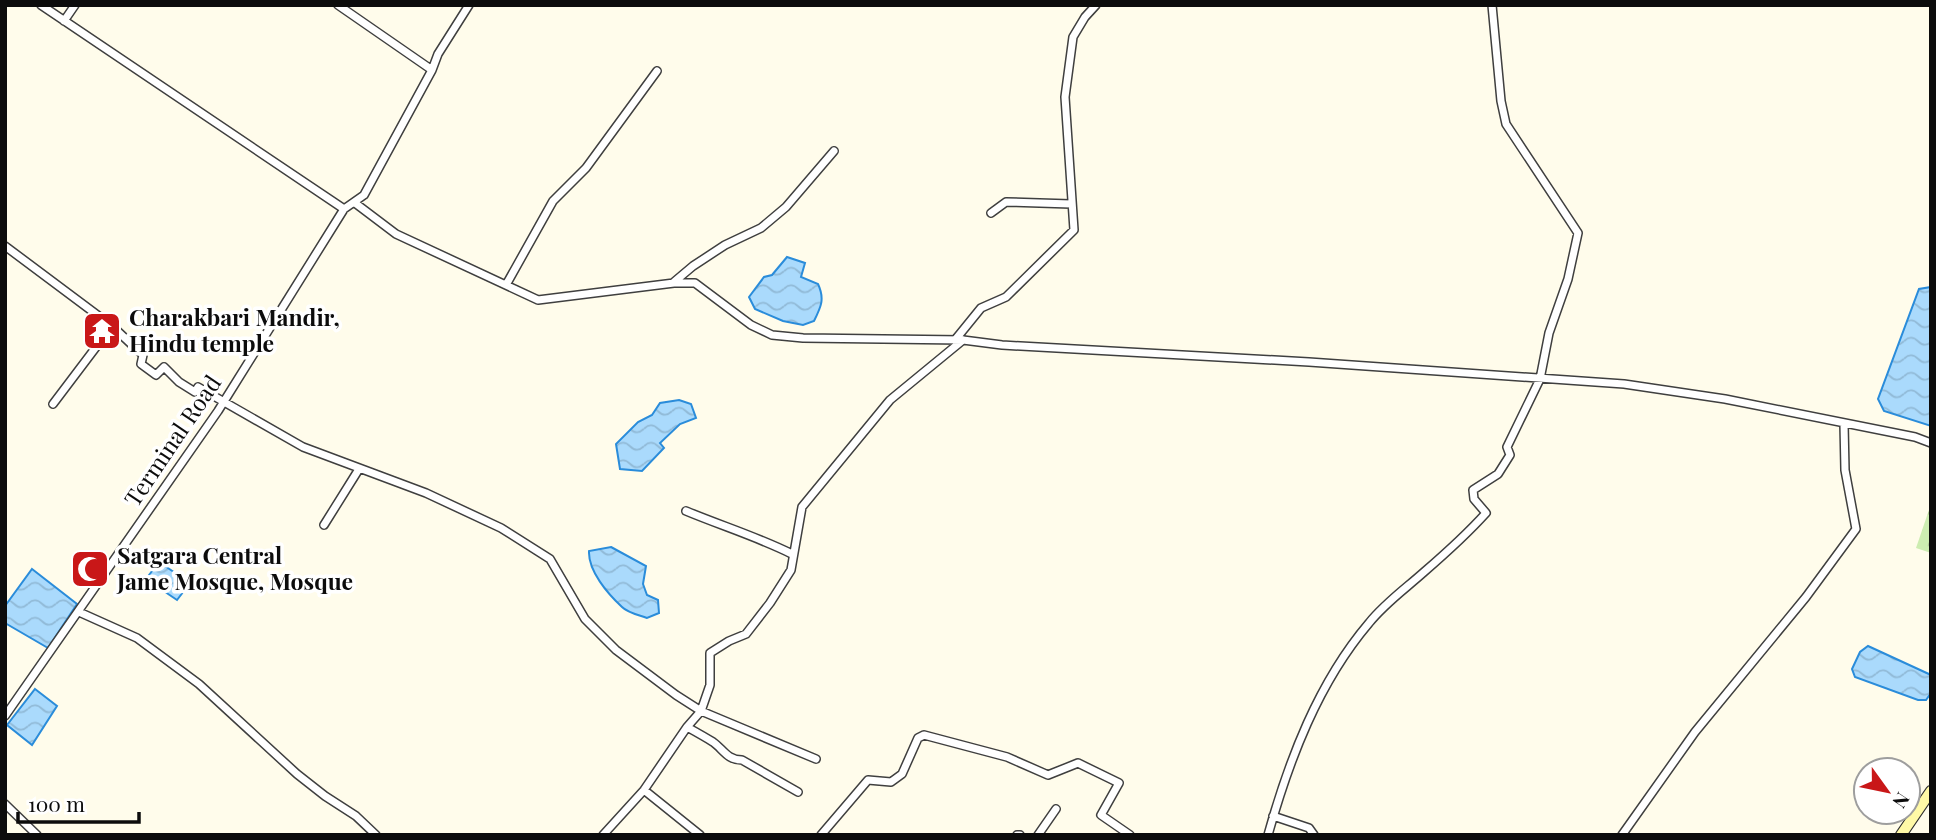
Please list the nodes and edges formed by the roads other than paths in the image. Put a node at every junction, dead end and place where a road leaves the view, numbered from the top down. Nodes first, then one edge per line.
1 (41, 5) edge
2 (75, 5) edge
3 (338, 5) edge
4 (469, 5) edge
5 (1096, 5) edge
6 (1492, 5) edge
7 (64, 21) junction
8 (432, 69) junction
9 (657, 71) dead end
10 (834, 151) dead end
11 (355, 203) junction
12 (1071, 204) junction
13 (344, 209) junction
14 (991, 213) dead end
15 (5, 246) edge
16 (674, 283) junction
17 (506, 285) junction
18 (112, 326) junction
19 (959, 340) junction
20 (1540, 379) junction
21 (223, 402) junction
22 (53, 404) dead end
23 (1844, 424) junction
24 (1931, 443) edge
25 (359, 469) junction
26 (686, 511) dead end
27 (324, 525) dead end
28 (792, 554) junction
29 (79, 612) junction
30 (701, 711) junction
31 (5, 716) edge
32 (687, 726) junction
33 (816, 759) dead end
34 (644, 790) junction
35 (1931, 791) edge
36 (798, 792) dead end
37 (5, 804) edge
38 (1056, 809) dead end
39 (1273, 816) junction
40 (37, 835) edge
41 (376, 835) edge
42 (603, 835) edge
43 (700, 835) edge
44 (821, 835) edge
45 (1038, 835) edge
46 (1130, 835) edge
47 (1268, 835) edge
48 (1314, 835) edge
49 (1622, 835) edge
50 (1901, 835) edge

1 - 7 street
2 - 7 street
3 - 8 street
4 - 8 street, Terminal Road
5 - 12 street
6 - 20 street
7 - 13 street
8 - 11 street, Terminal Road
9 - 17 street
10 - 16 street
11 - 13 street, Terminal Road
11 - 17 street
12 - 14 street
12 - 19 street
13 - 21 street, Terminal Road
15 - 18 street
16 - 17 street
16 - 19 street
18 - 21 street
18 - 22 street
19 - 20 street
19 - 28 street
20 - 23 street
20 - 39 street
21 - 25 street
21 - 29 street, Terminal Road
23 - 24 street
23 - 49 street
25 - 27 street
25 - 30 street
26 - 28 street
28 - 30 street
29 - 31 street, Terminal Road
29 - 41 street
30 - 32 street
30 - 33 street
32 - 34 street
32 - 36 street
34 - 42 street
34 - 43 street
35 - 50 street
37 - 40 street
38 - 45 street
39 - 47 street
39 - 48 street
44 - 46 street

